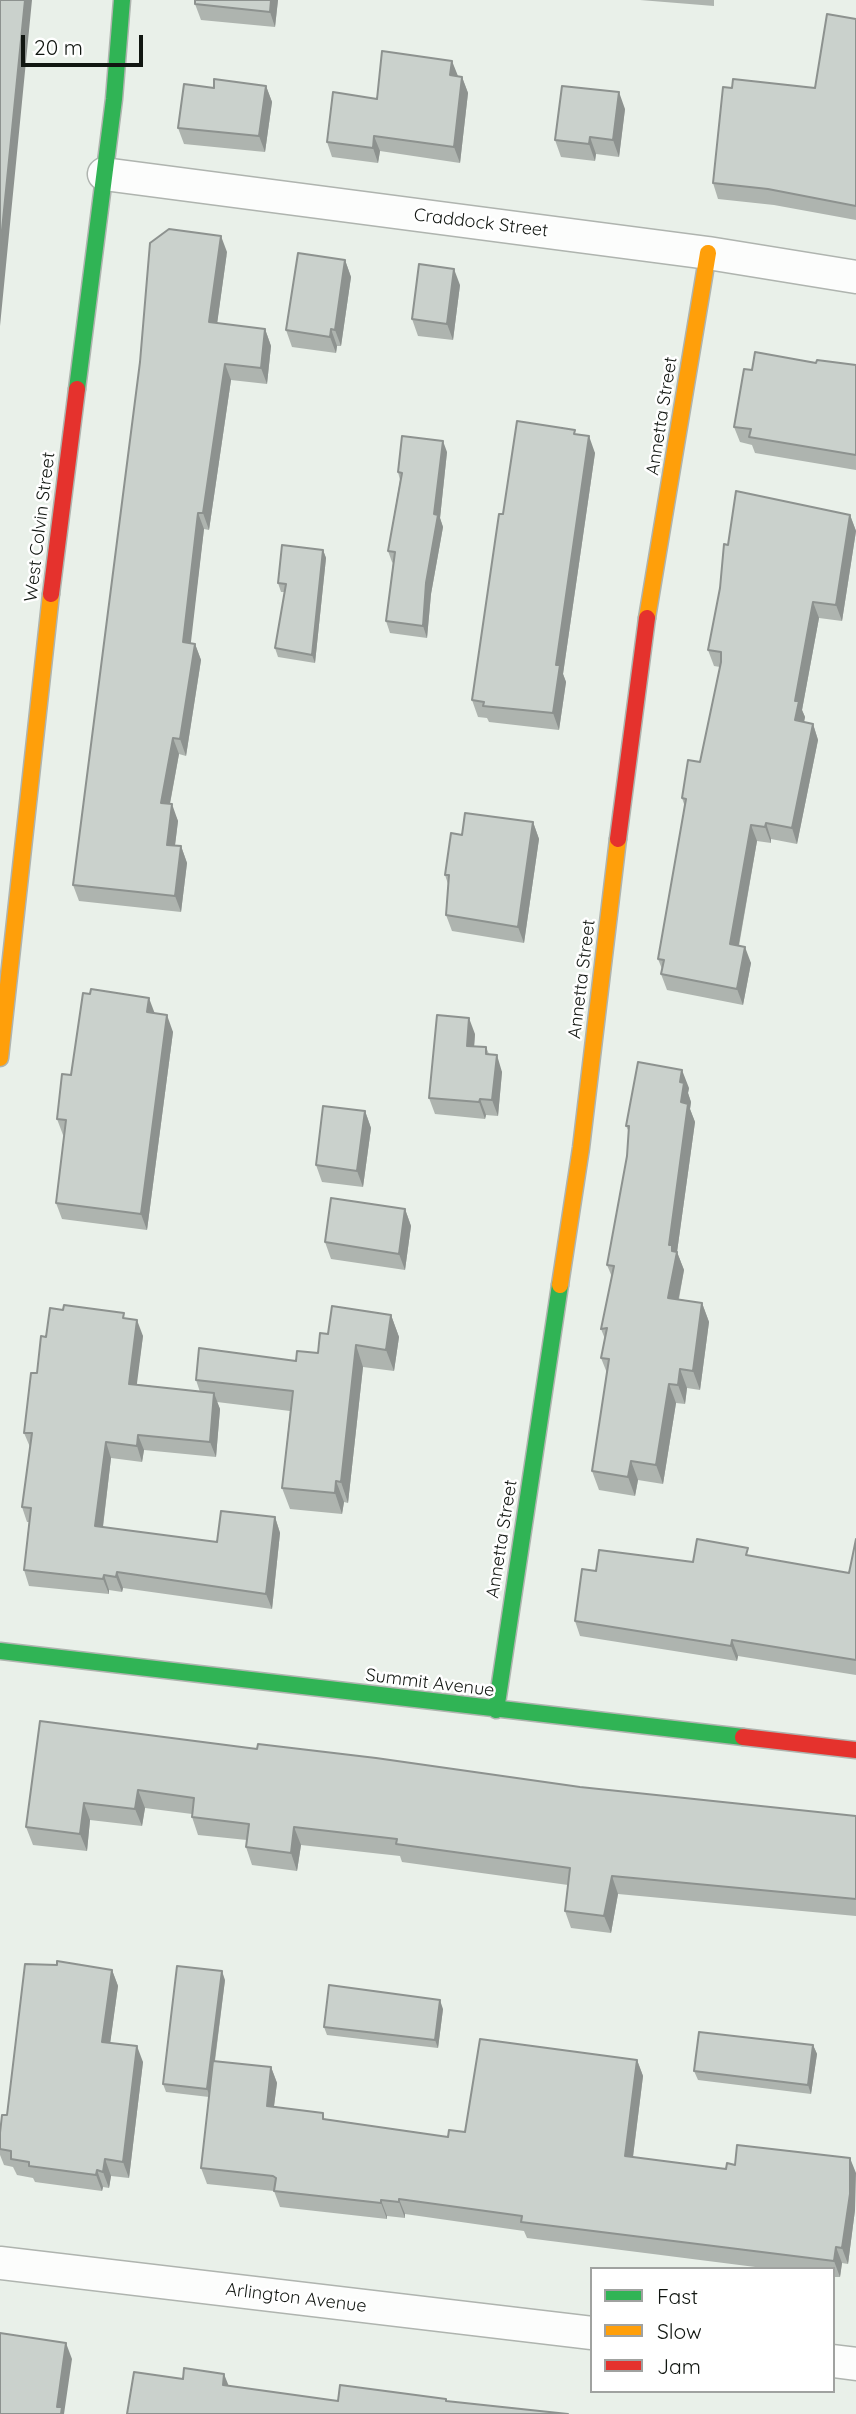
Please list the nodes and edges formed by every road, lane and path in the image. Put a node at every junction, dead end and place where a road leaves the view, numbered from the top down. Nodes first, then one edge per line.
1 (122, 0) edge
2 (104, 174) junction
3 (708, 253) junction
4 (856, 277) edge
5 (0, 1058) edge
6 (0, 1651) edge
7 (496, 1710) junction
8 (856, 1750) edge
9 (0, 2263) edge
10 (590, 2333) edge
11 (835, 2361) edge
12 (856, 2364) edge

1 - 2 street, West Colvin Street
2 - 3 street, Craddock Street
2 - 5 street, West Colvin Street
3 - 4 street, Craddock Street
3 - 7 street, Annetta Street
6 - 7 street, Summit Avenue
7 - 8 street, Summit Avenue
9 - 10 street, Arlington Avenue
11 - 12 street

